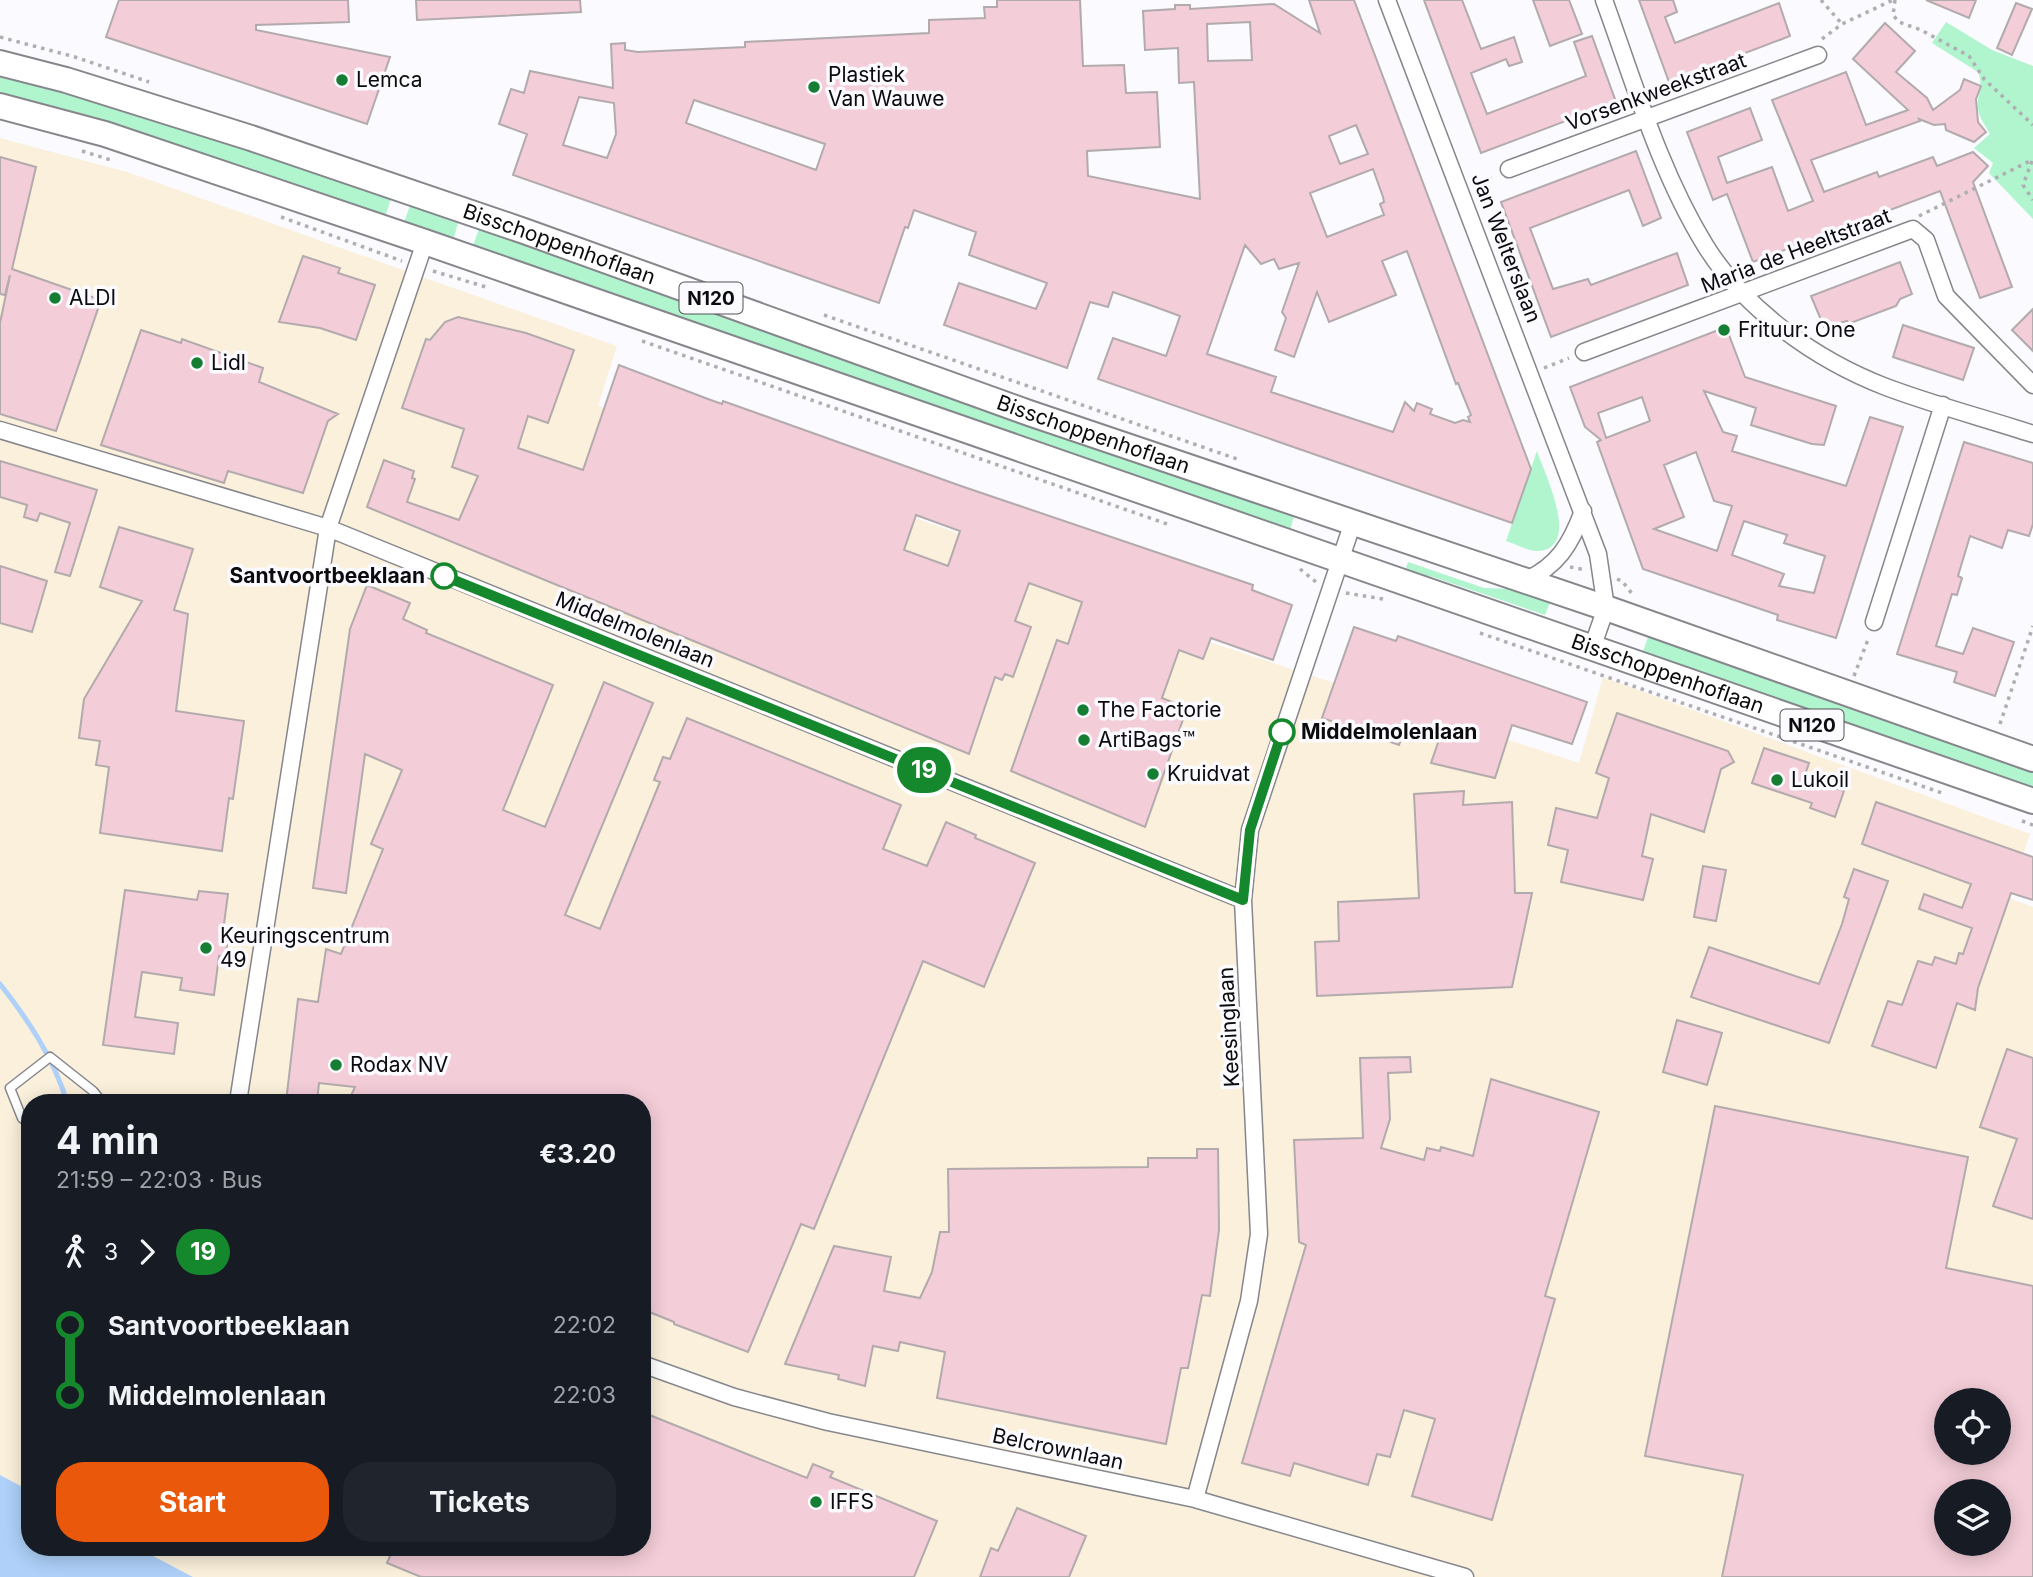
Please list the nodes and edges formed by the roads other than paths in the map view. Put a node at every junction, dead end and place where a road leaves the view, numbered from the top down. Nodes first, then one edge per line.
1 (1387, 0) edge
2 (1604, 0) edge
3 (1818, 55) road end
4 (0, 63) edge
5 (0, 106) edge
6 (1648, 118) junction
7 (1509, 169) road end
8 (425, 242) junction
9 (1744, 293) junction
10 (1584, 352) road end
11 (2033, 385) edge
12 (1943, 405) junction
13 (0, 430) edge
14 (2033, 434) edge
15 (1583, 511) junction
16 (1353, 522) junction
17 (328, 528) junction
18 (1342, 561) junction
19 (1524, 581) junction
20 (1606, 608) junction
21 (1874, 622) road end
22 (1592, 648) junction
23 (2033, 759) edge
24 (2026, 811) edge
25 (1243, 900) junction
26 (95, 1094) edge
27 (239, 1094) edge
28 (21, 1116) edge
29 (651, 1367) edge
30 (1195, 1499) junction
31 (1465, 1577) edge

1 - 15 street, Jan Welterslaan
2 - 6 street
3 - 6 street, Vorsenkweekstraat
4 - 16 main road, Bisschoppenhoflaan / N120
5 - 8 main road, Bisschoppenhoflaan / N120
6 - 7 street, Vorsenkweekstraat
6 - 9 street
8 - 17 street
8 - 18 main road, Bisschoppenhoflaan / N120
9 - 10 street, Maria de Heeltstraat
9 - 11 street, Maria de Heeltstraat
9 - 12 street
12 - 14 street
12 - 21 street
13 - 17 street, Middelmolenlaan
15 - 19 street
15 - 20 street, Jan Welterslaan
16 - 18 street
16 - 19 main road, Bisschoppenhoflaan / N120
17 - 25 street, Middelmolenlaan
17 - 27 street
18 - 22 main road, Bisschoppenhoflaan / N120
18 - 25 street, Keesinglaan
19 - 20 main road, Bisschoppenhoflaan / N120
20 - 22 street, Jan Welterslaan
20 - 23 main road, Bisschoppenhoflaan / N120
22 - 24 main road, Bisschoppenhoflaan / N120
25 - 30 street, Keesinglaan
26 - 28 lane
29 - 30 street, Belcrownlaan
30 - 31 street, Belcrownlaan

